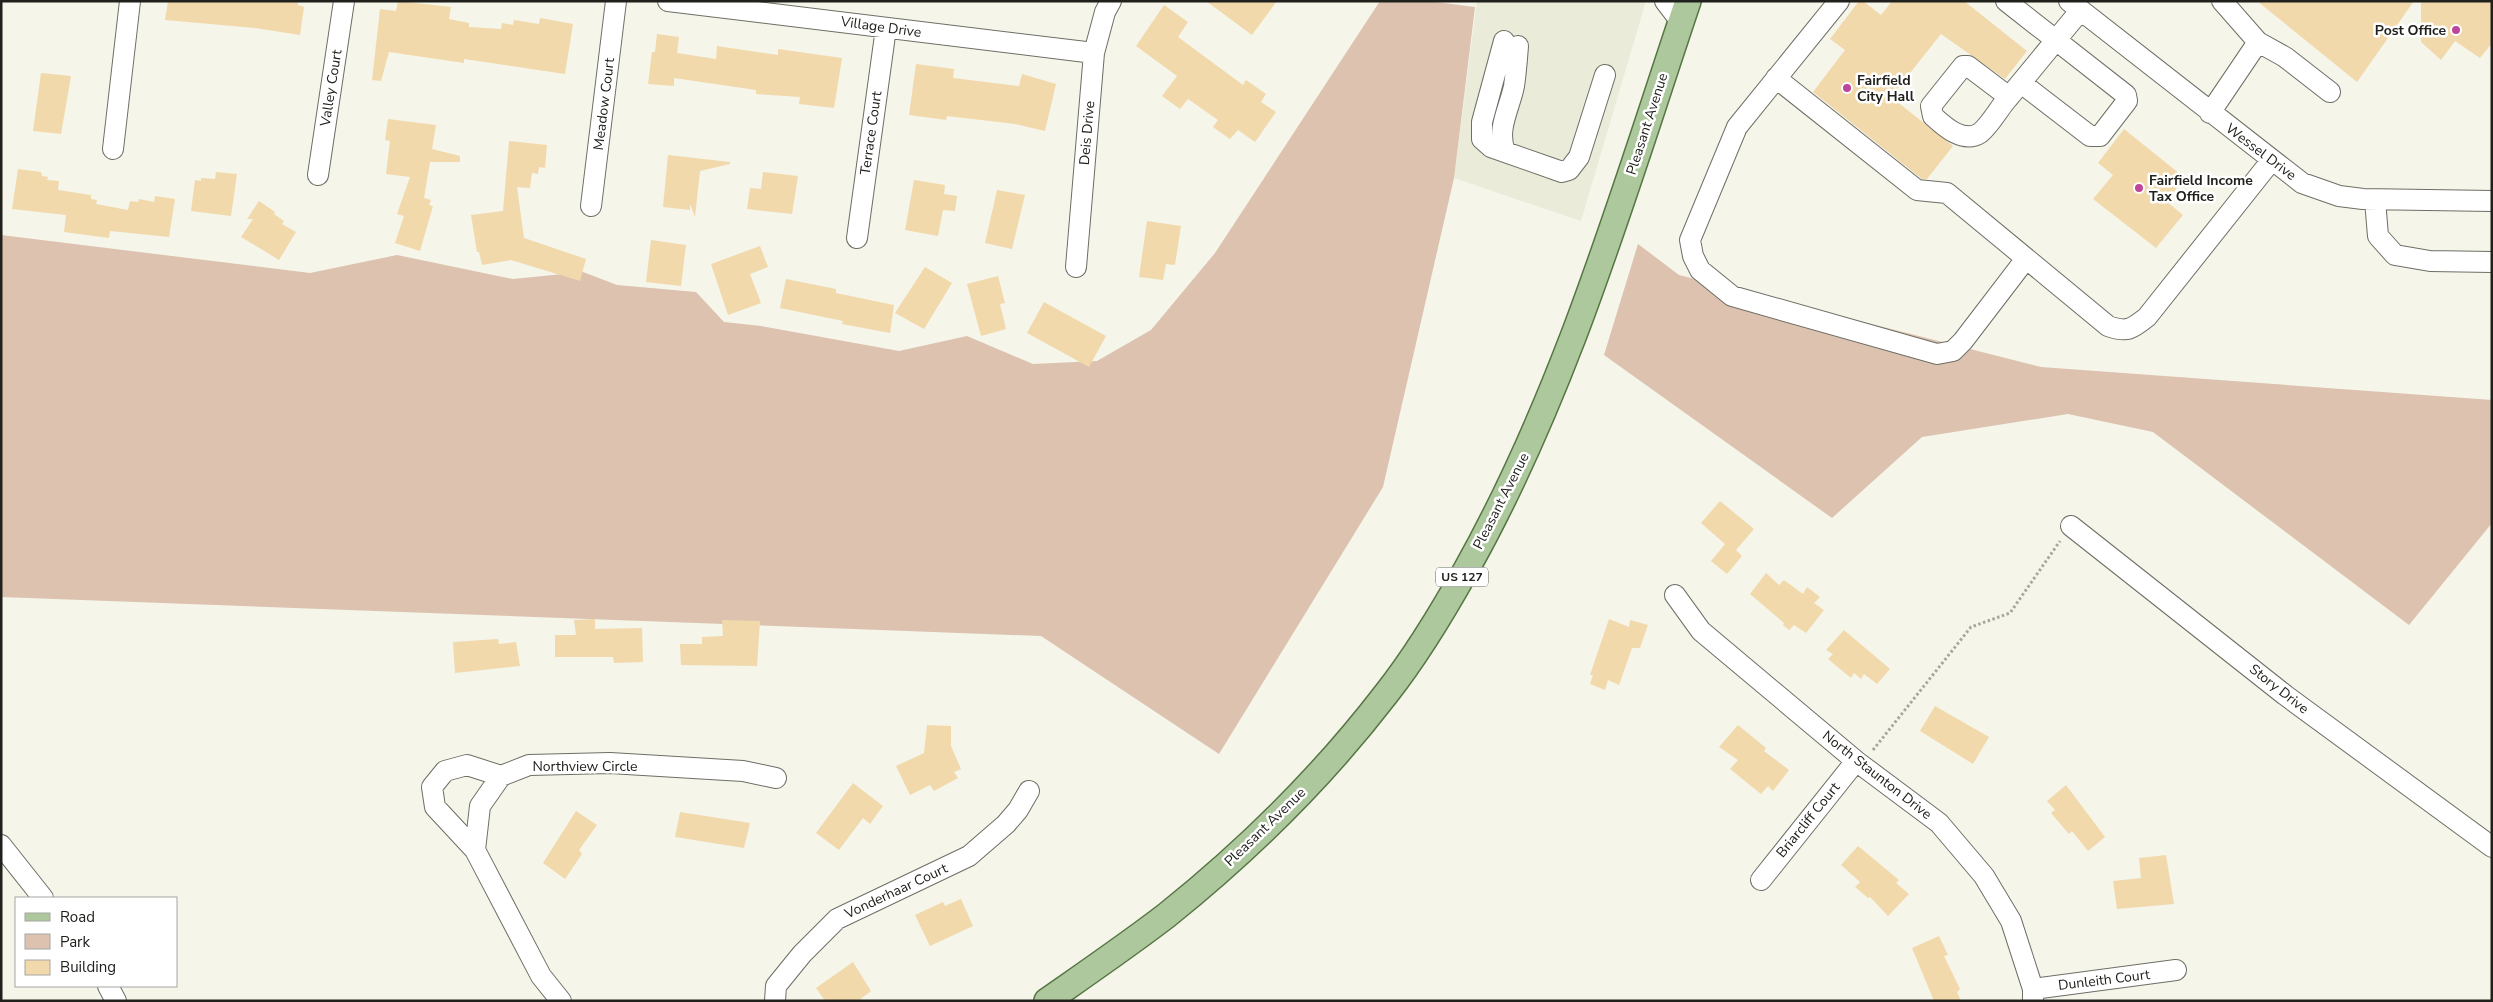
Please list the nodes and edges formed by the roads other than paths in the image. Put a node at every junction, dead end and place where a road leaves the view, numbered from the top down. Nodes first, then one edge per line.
1 (130, 1) edge
2 (344, 1) edge
3 (616, 1) edge
4 (668, 1) edge
5 (1111, 1) edge
6 (1665, 1) edge
7 (1838, 1) edge
8 (2006, 1) edge
9 (2222, 1) edge
10 (2074, 6) edge
11 (807, 9) edge
12 (1685, 11) edge
13 (886, 28) junction
14 (2056, 40) junction
15 (2258, 42) junction
16 (1511, 44) dead end
17 (1094, 53) junction
18 (1605, 75) dead end
19 (1776, 78) junction
20 (2330, 92) dead end
21 (2210, 113) junction
22 (113, 149) dead end
23 (2271, 161) junction
24 (318, 175) dead end
25 (2375, 200) junction
26 (2492, 201) edge
27 (591, 206) dead end
28 (857, 238) dead end
29 (2025, 260) junction
30 (2492, 262) edge
31 (1076, 267) dead end
32 (2071, 526) road end
33 (1674, 595) dead end
34 (1856, 761) junction
35 (501, 776) junction
36 (776, 778) dead end
37 (1029, 791) dead end
38 (1, 845) edge
39 (2492, 847) edge
40 (475, 850) junction
41 (1760, 880) dead end
42 (42, 897) edge
43 (2176, 970) dead end
44 (109, 987) edge
45 (2033, 995) edge
46 (116, 1001) edge
47 (561, 1001) edge
48 (774, 1001) edge
49 (1047, 1001) edge

1 - 22 street
2 - 24 street, Valley Court
3 - 27 street, Meadow Court
4 - 11 street, Village Drive
5 - 17 street, Deis Drive
6 - 12 street
7 - 19 street
8 - 14 street
9 - 15 street
10 - 14 street
10 - 21 street, Wessel Drive
11 - 13 street, Village Drive
12 - 49 main road, Pleasant Avenue / US 127
13 - 17 street, Village Drive
13 - 28 street, Terrace Court
14 - 14 street
15 - 20 street
15 - 21 street
16 - 18 street
17 - 31 street, Deis Drive
19 - 29 street
19 - 29 street
21 - 23 street, Wessel Drive
23 - 25 street, Wessel Drive
23 - 29 street
25 - 26 street, Wessel Drive
25 - 30 street
32 - 39 street, Story Drive
33 - 34 street, North Staunton Drive
34 - 41 street, Briarcliff Court
34 - 45 street, North Staunton Drive
35 - 36 street, Northview Circle
35 - 40 street
35 - 40 street
37 - 48 street, Vonderhaar Court
38 - 42 street
40 - 47 street
43 - 45 street, Dunleith Court
44 - 46 street

